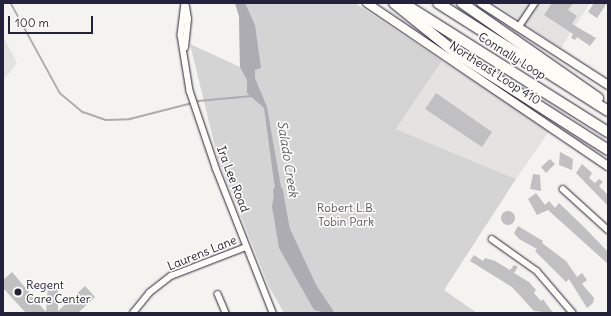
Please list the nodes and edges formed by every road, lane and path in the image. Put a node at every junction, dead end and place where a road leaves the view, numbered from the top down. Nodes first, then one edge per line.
1 (185, 3) edge
2 (367, 3) edge
3 (394, 3) edge
4 (403, 3) edge
5 (438, 3) edge
6 (462, 3) edge
7 (481, 3) edge
8 (535, 3) edge
9 (518, 28) junction
10 (608, 85) edge
11 (608, 105) edge
12 (608, 111) edge
13 (549, 112) junction
14 (608, 132) edge
15 (608, 150) edge
16 (608, 158) edge
17 (608, 166) edge
18 (563, 189) dead end
19 (608, 230) edge
20 (492, 239) dead end
21 (246, 247) junction
22 (218, 294) dead end
23 (133, 313) edge
24 (226, 313) edge
25 (273, 313) edge
26 (573, 313) edge

1 - 21 street, Ira Lee Road
2 - 17 main road, Northeast Loop 410
3 - 13 highway
4 - 14 highway, Connally Loop
5 - 12 highway, Connally Loop
6 - 11 highway
7 - 9 main road
8 - 9 street
9 - 10 main road
13 - 15 highway
13 - 16 highway
18 - 19 street
20 - 26 street
21 - 23 street, Laurens Lane
21 - 25 street, Ira Lee Road
22 - 24 street

